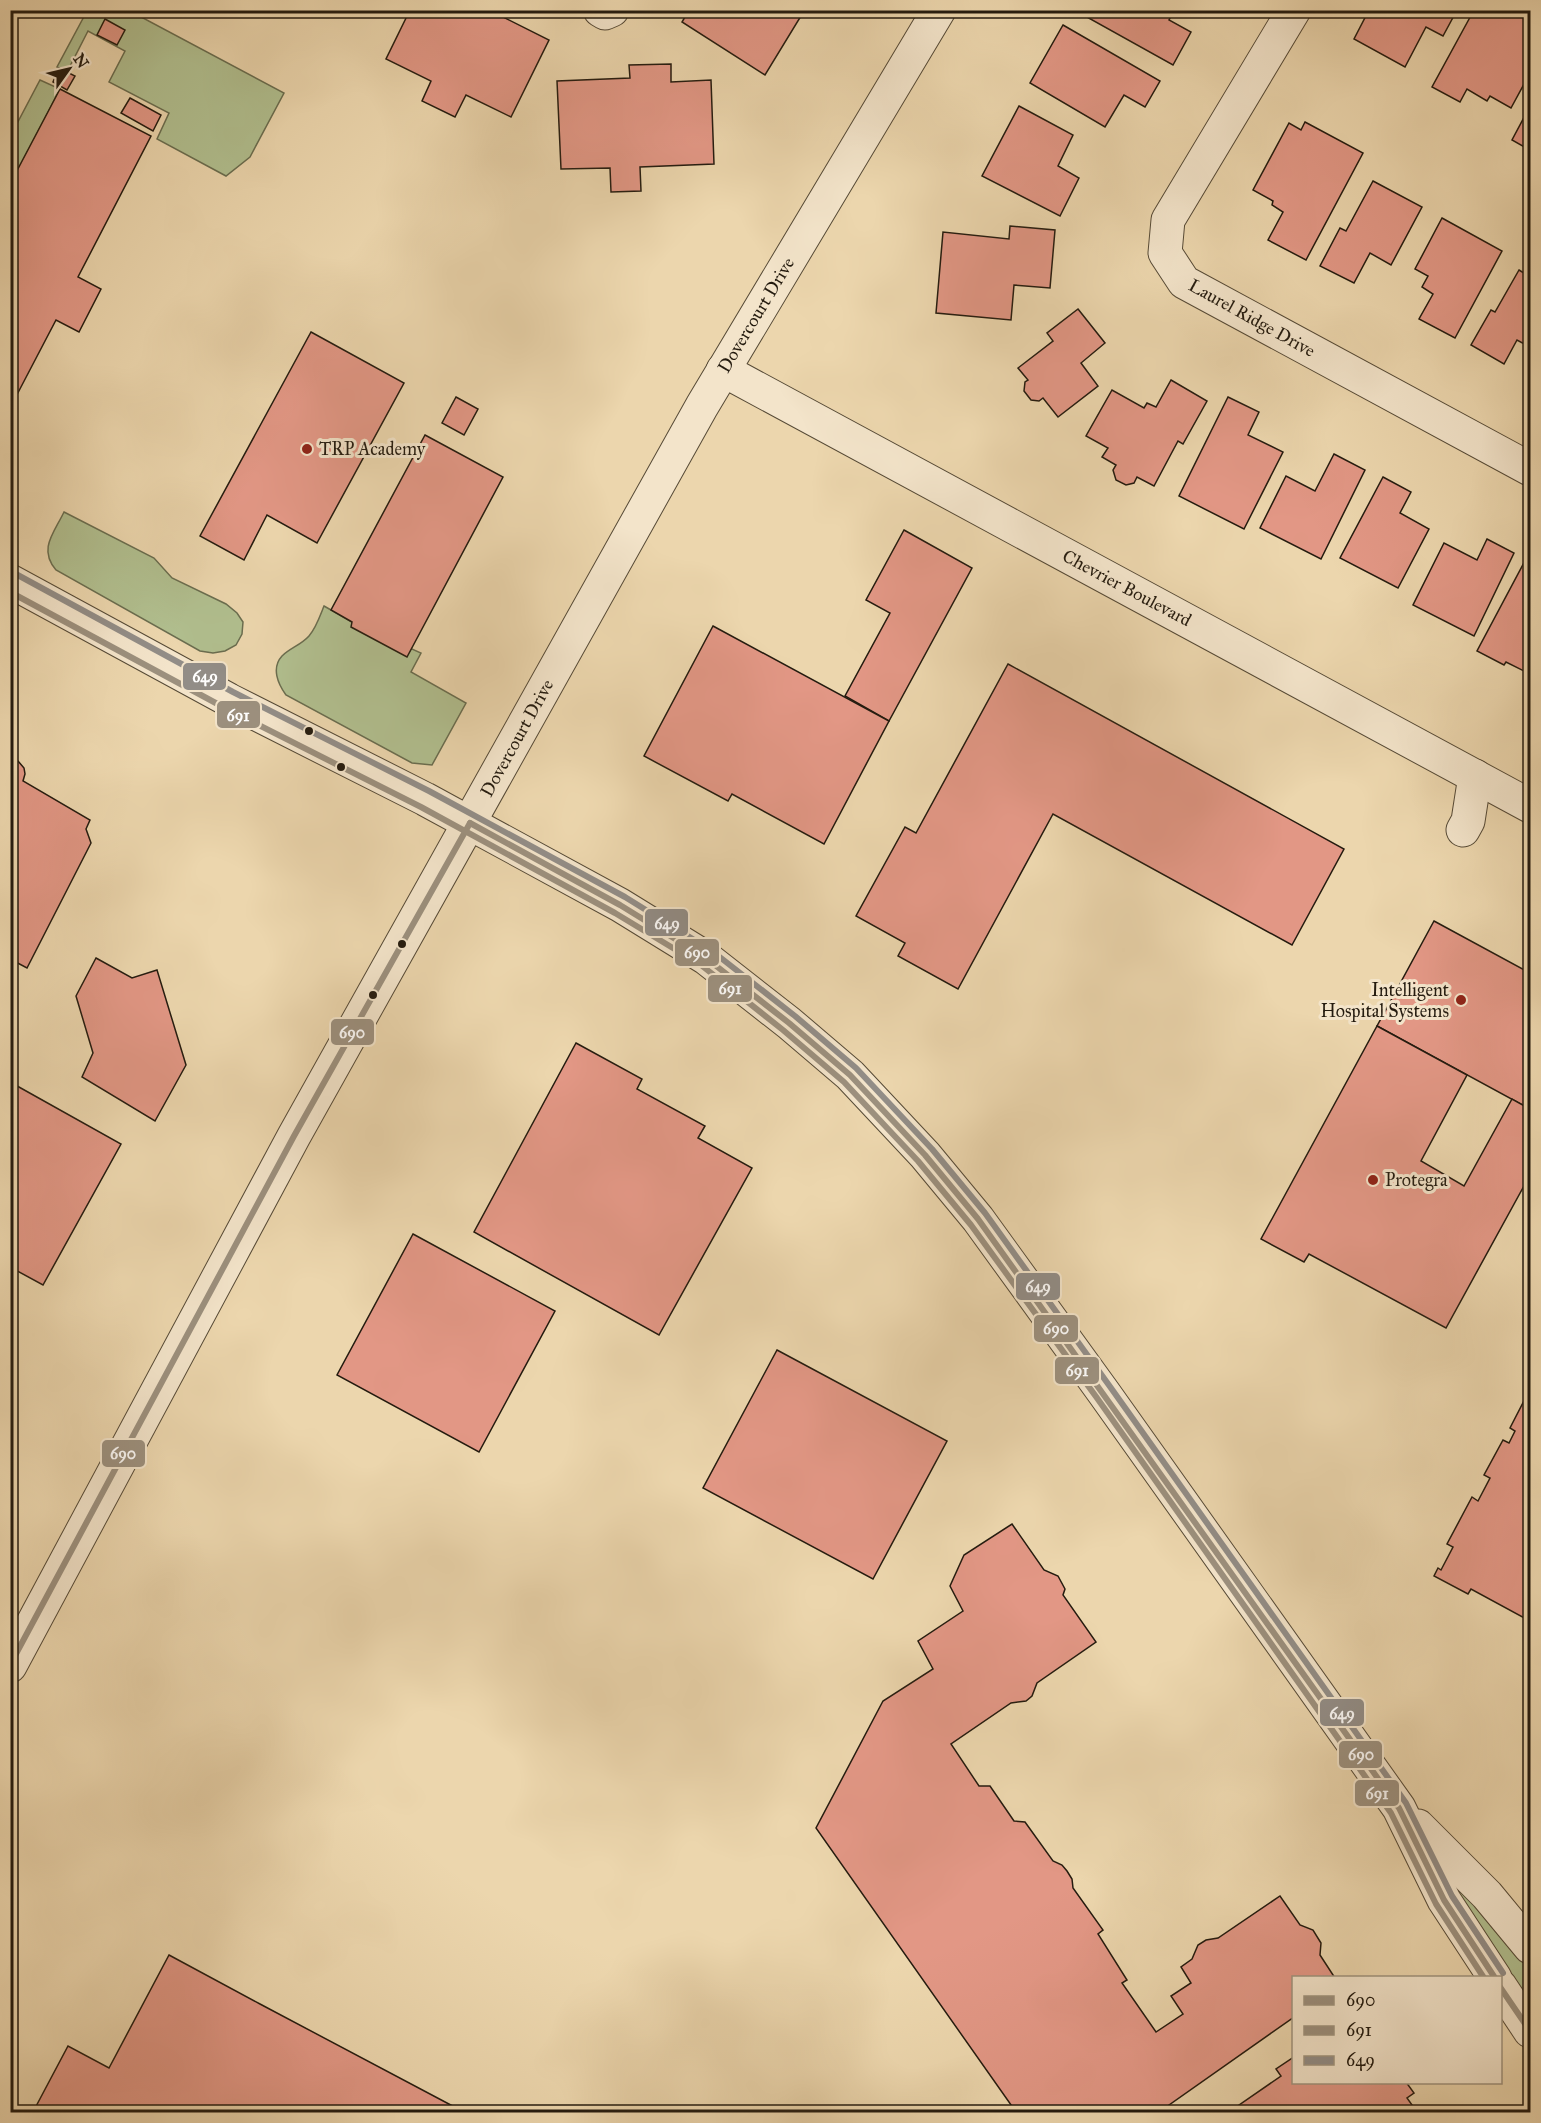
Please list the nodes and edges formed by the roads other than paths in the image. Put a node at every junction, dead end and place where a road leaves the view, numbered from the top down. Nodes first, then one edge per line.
1 (600, 10) edge
2 (612, 10) edge
3 (939, 10) edge
4 (1294, 10) edge
5 (723, 370) junction
6 (1530, 469) edge
7 (10, 581) edge
8 (1474, 776) junction
9 (1530, 806) edge
10 (470, 823) junction
11 (1463, 830) dead end
12 (10, 1666) edge
13 (1399, 1808) junction
14 (1530, 1947) edge
15 (1494, 1976) edge
16 (1502, 1989) edge
17 (1530, 2031) edge

1 - 2 street
3 - 5 street, Dovercourt Drive
4 - 6 street, Laurel Ridge Drive
5 - 8 street, Chevrier Boulevard
5 - 10 street, Dovercourt Drive
7 - 10 street
8 - 9 street, Chevrier Boulevard
8 - 11 street
10 - 12 street, Dovercourt Drive
10 - 13 street
13 - 14 street
13 - 15 street
16 - 17 street

